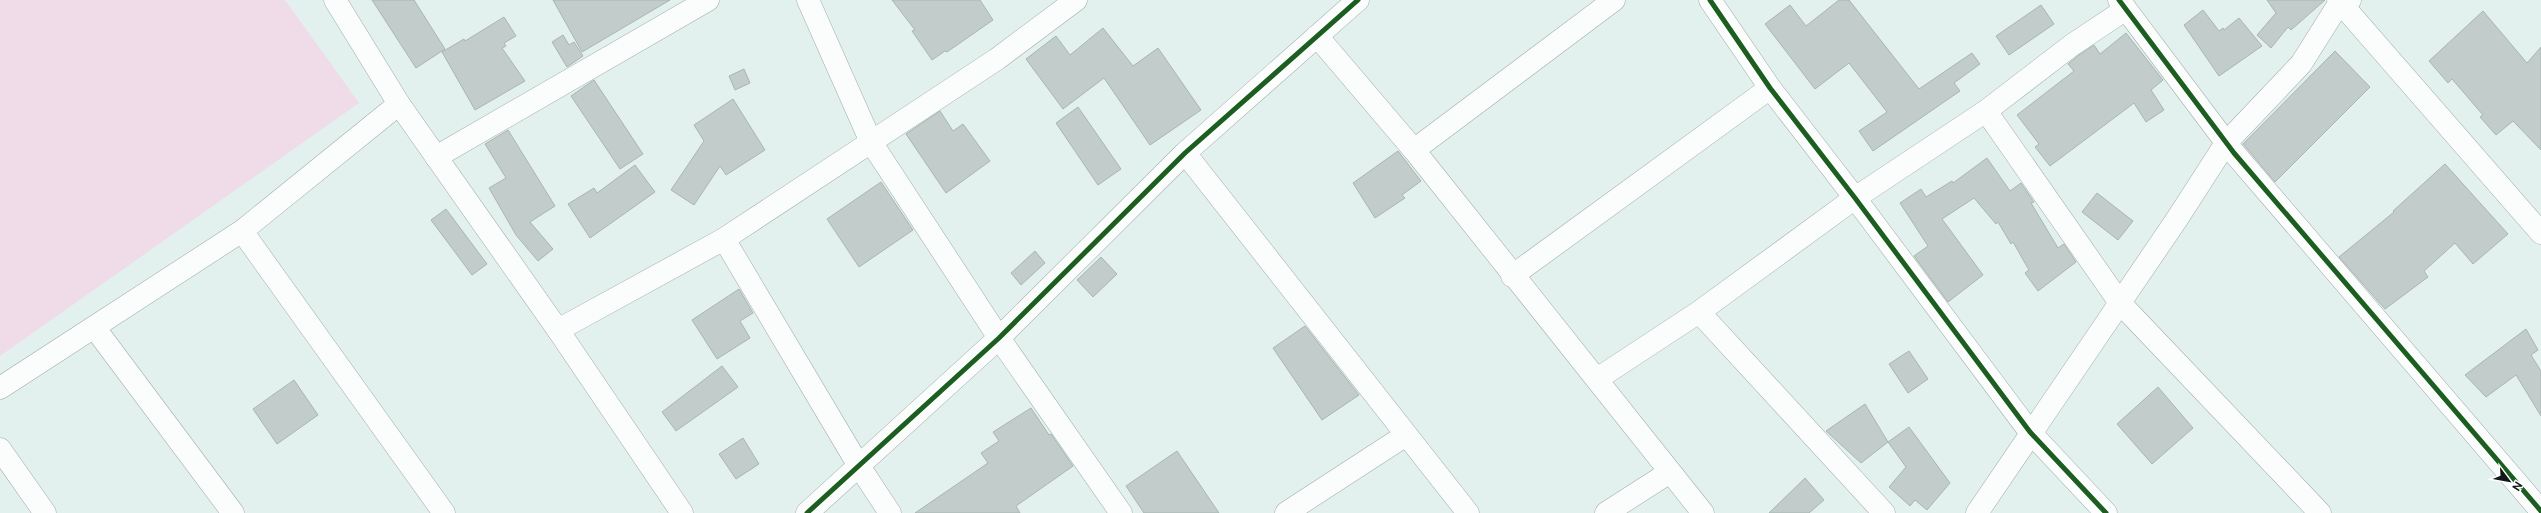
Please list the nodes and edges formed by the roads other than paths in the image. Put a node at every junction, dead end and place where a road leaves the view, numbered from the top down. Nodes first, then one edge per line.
1 (708, 0) edge
2 (808, 0) edge
3 (1076, 0) edge
4 (1358, 0) edge
5 (1614, 0) edge
6 (1710, 0) edge
7 (339, 1) edge
8 (2343, 1) edge
9 (2123, 5) edge
10 (1316, 36) junction
11 (1770, 88) junction
12 (399, 104) junction
13 (1986, 111) junction
14 (871, 142) junction
15 (2226, 143) junction
16 (1414, 150) junction
17 (1185, 153) junction
18 (436, 157) junction
19 (1855, 198) junction
20 (242, 231) junction
21 (2541, 233) edge
22 (724, 239) junction
23 (1512, 276) junction
24 (2120, 303) junction
25 (1699, 312) junction
26 (94, 327) junction
27 (558, 330) junction
28 (999, 338) junction
29 (1597, 379) junction
30 (0, 388) edge
31 (2030, 432) junction
32 (1406, 435) junction
33 (0, 449) edge
34 (859, 466) junction
35 (1670, 472) junction
36 (2541, 511) edge
37 (45, 513) edge
38 (233, 513) edge
39 (444, 513) edge
40 (682, 513) edge
41 (807, 513) edge
42 (890, 513) edge
43 (1121, 513) edge
44 (1286, 513) edge
45 (1468, 513) edge
46 (1606, 513) edge
47 (1703, 513) edge
48 (1884, 513) edge
49 (1977, 513) edge
50 (2106, 513) edge
51 (2320, 513) edge

1 - 18 street
2 - 14 street
3 - 14 street
4 - 10 street
5 - 16 street
6 - 11 street
7 - 12 street
8 - 15 street
8 - 21 street
9 - 13 street
9 - 15 street
10 - 16 street
10 - 17 street
11 - 19 street
11 - 23 street
12 - 18 street
12 - 20 street
13 - 19 street
13 - 24 street
14 - 22 street
14 - 28 street
15 - 24 street
15 - 36 street
16 - 23 street
17 - 28 street
17 - 32 street
18 - 27 street
19 - 25 street
19 - 31 street
20 - 26 street
20 - 39 street
22 - 27 street
22 - 34 street
23 - 29 street
24 - 31 street
24 - 51 street
25 - 29 street
25 - 48 street
26 - 30 street
26 - 38 street
27 - 40 street
28 - 34 street
28 - 43 street
29 - 35 street
31 - 49 street
31 - 50 street
32 - 44 street
32 - 45 street
33 - 37 street
34 - 41 street
34 - 42 street
35 - 46 street
35 - 47 street

